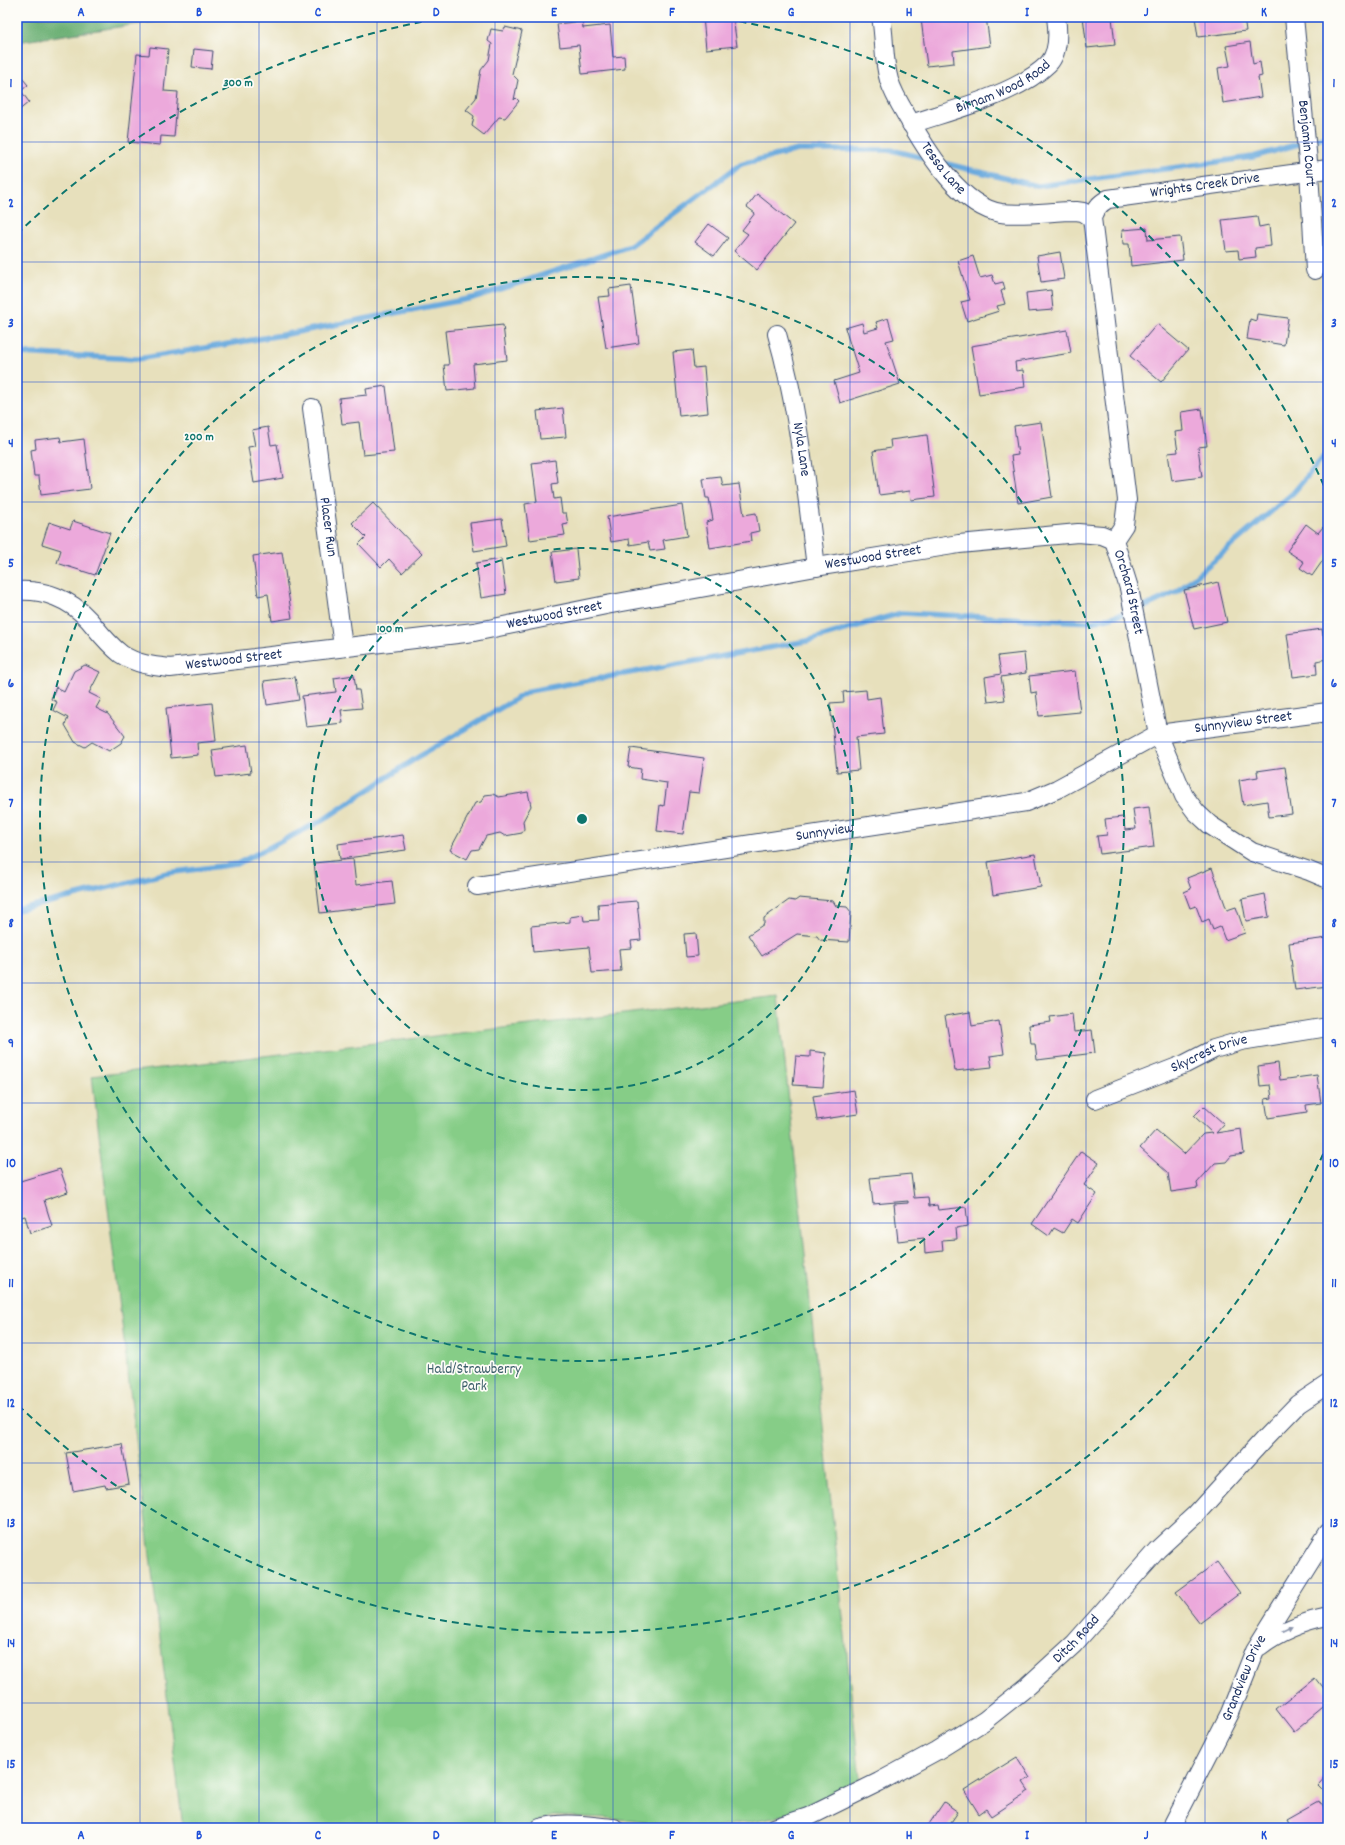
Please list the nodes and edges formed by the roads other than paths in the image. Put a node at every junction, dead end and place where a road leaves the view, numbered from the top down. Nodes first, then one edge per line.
1 (881, 17) edge
2 (1056, 17) edge
3 (1294, 17) edge
4 (911, 124) junction
5 (1328, 169) edge
6 (1309, 172) junction
7 (1092, 218) junction
8 (1316, 270) dead end
9 (777, 334) dead end
10 (312, 408) dead end
11 (1114, 540) junction
12 (816, 567) junction
13 (17, 591) edge
14 (343, 647) junction
15 (1328, 712) edge
16 (1158, 734) junction
17 (1328, 879) edge
18 (477, 886) dead end
19 (1328, 1027) edge
20 (1095, 1099) dead end
21 (1328, 1384) edge
22 (1328, 1534) edge
23 (1328, 1617) edge
24 (1255, 1650) junction
25 (540, 1828) edge
26 (614, 1828) edge
27 (774, 1828) edge
28 (1171, 1828) edge

1 - 4 street, Tessa Lane
2 - 4 street, Birnam Wood Road
3 - 6 street, Benjamin Court
4 - 7 street, Tessa Lane
5 - 6 street, Wrights Creek Drive
6 - 7 street, Wrights Creek Drive
6 - 8 street, Benjamin Court
7 - 11 street, Orchard Street
9 - 12 street, Nyla Lane
10 - 14 street, Placer Run
11 - 12 street, Westwood Street
11 - 16 street, Orchard Street
12 - 14 street, Westwood Street
13 - 14 street, Westwood Street
15 - 16 street, Sunnyview Street
16 - 17 street, Orchard Street
16 - 18 street, Sunnyview
19 - 20 street, Skycrest Drive
21 - 27 street, Ditch Road
22 - 24 street, Grandview Drive
24 -> 23 street
24 - 28 street, Grandview Drive
25 - 26 street

